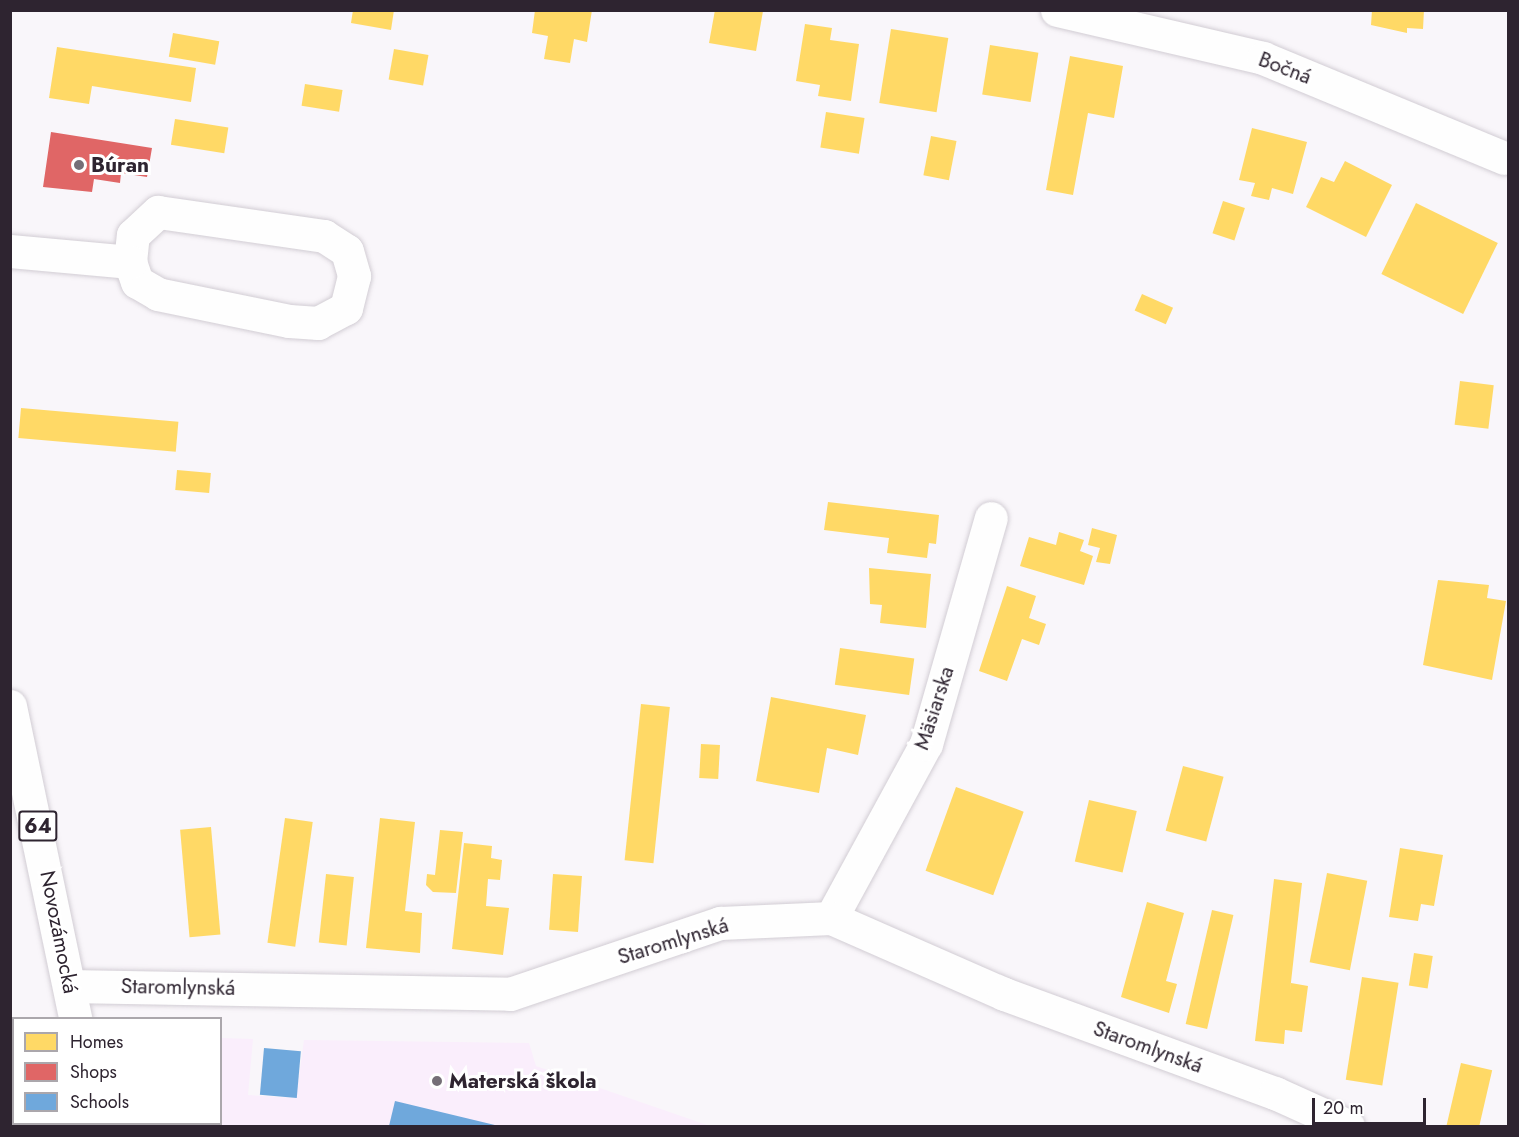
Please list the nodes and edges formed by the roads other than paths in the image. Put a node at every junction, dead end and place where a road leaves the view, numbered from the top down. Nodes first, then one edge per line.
1 (1057, 10) edge
2 (1504, 158) dead end
3 (10, 251) edge
4 (130, 262) junction
5 (991, 518) dead end
6 (10, 706) edge
7 (18, 765) edge
8 (831, 918) junction
9 (70, 986) junction
10 (75, 1017) edge
11 (1348, 1126) edge

1 - 2 street, Bočná
3 - 4 street
4 - 4 street
5 - 8 street, Mäsiarska
6 - 7 street, Novozámocká / 64
7 - 9 street, Novozámocká / 64
8 - 9 street, Staromlynská
8 - 11 street, Staromlynská
9 - 10 street, Novozámocká / 64

